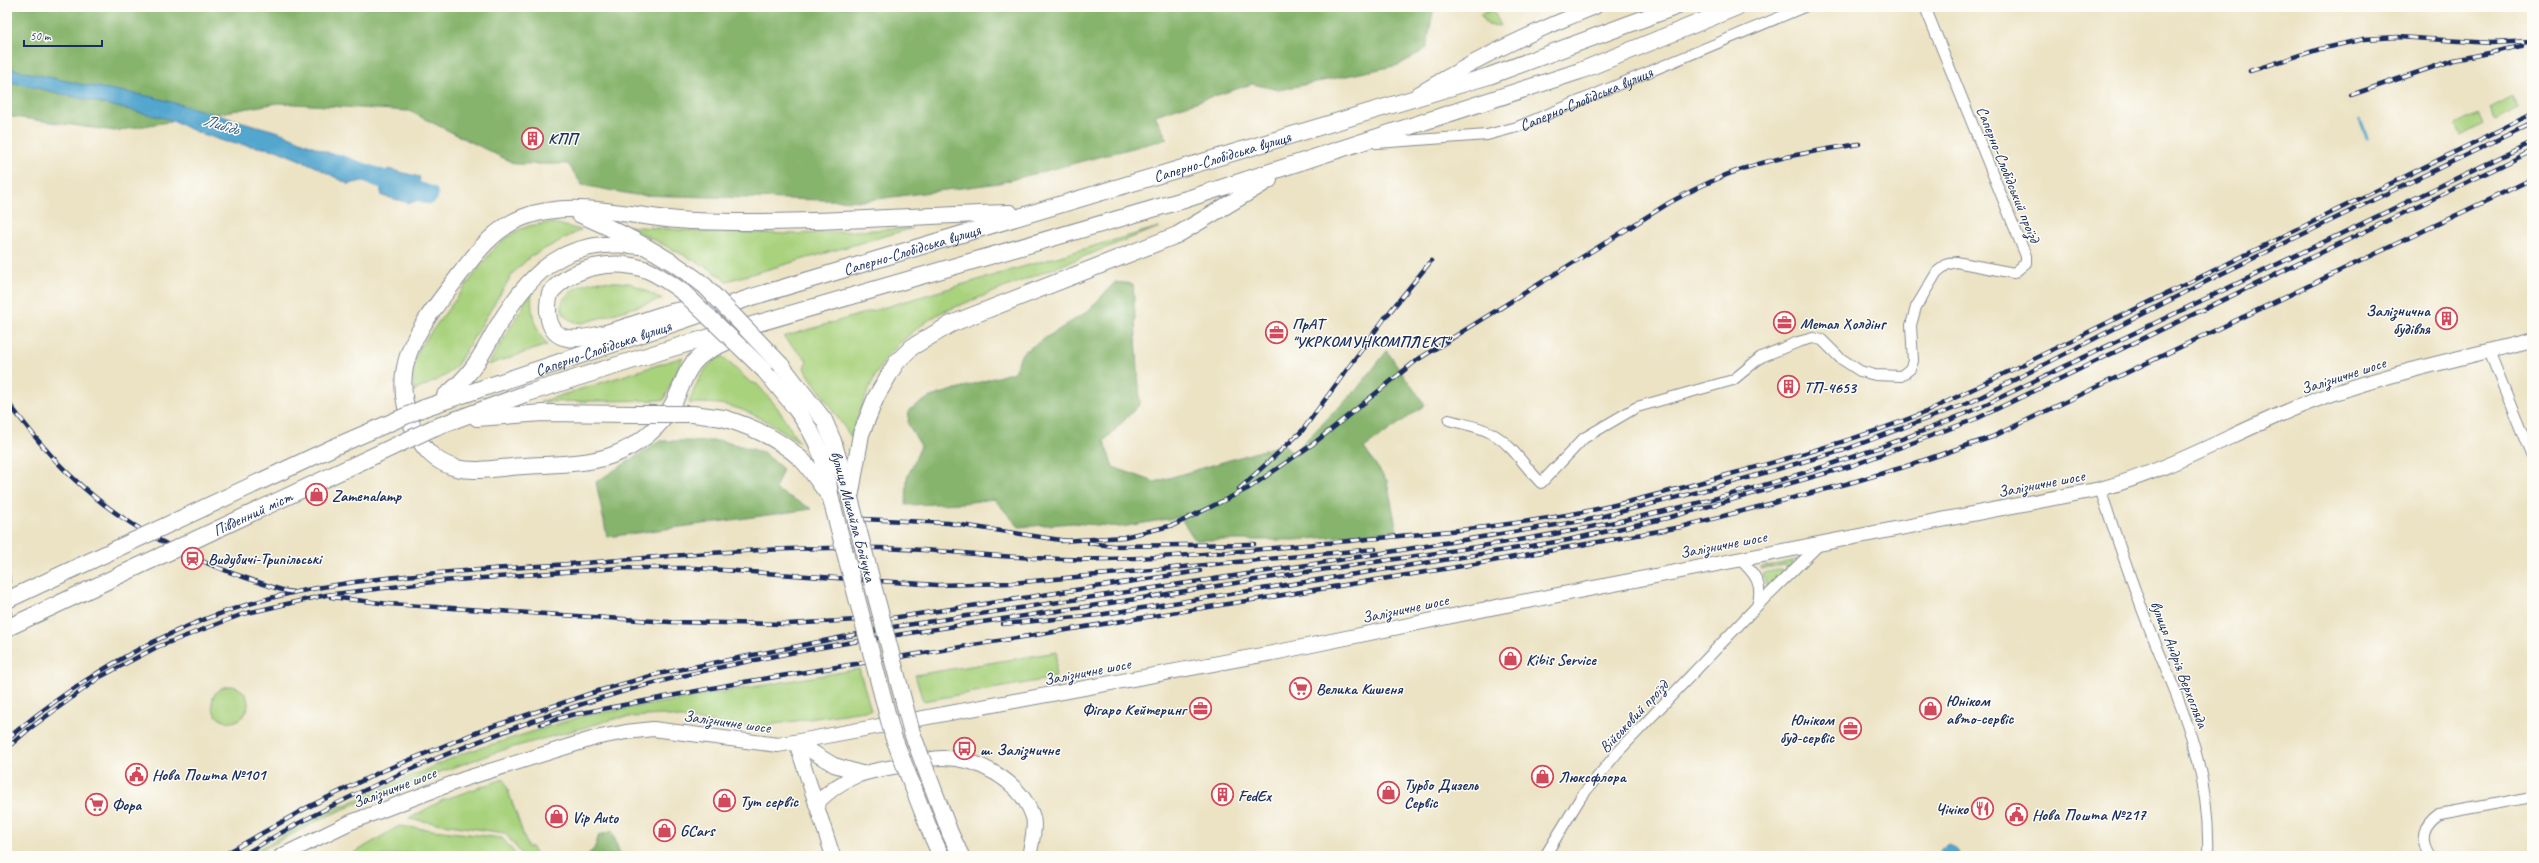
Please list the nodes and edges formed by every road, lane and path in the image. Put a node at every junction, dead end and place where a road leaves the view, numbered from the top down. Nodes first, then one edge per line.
1 (1595, 7) edge
2 (1675, 7) edge
3 (1737, 7) edge
4 (1804, 7) edge
5 (1926, 7) edge
6 (1574, 12) edge
7 (1404, 103) junction
8 (1356, 145) junction
9 (1310, 159) junction
10 (566, 209) junction
11 (1032, 212) junction
12 (601, 224) junction
13 (594, 244) junction
14 (640, 246) junction
15 (752, 297) junction
16 (796, 314) junction
17 (2532, 340) edge
18 (2489, 351) junction
19 (429, 406) junction
20 (454, 420) junction
21 (1449, 420) dead end
22 (433, 428) joint
23 (2532, 457) edge
24 (2100, 489) junction
25 (850, 498) junction
26 (831, 499) junction
27 (1822, 542) junction
28 (1739, 559) junction
29 (7, 600) edge
30 (1757, 606) junction
31 (7, 628) edge
32 (796, 742) junction
33 (861, 773) junction
34 (2532, 797) edge
35 (816, 804) junction
36 (281, 856) edge
37 (833, 856) edge
38 (941, 856) edge
39 (961, 856) edge
40 (1029, 856) edge
41 (1545, 856) edge
42 (2208, 856) edge
43 (2429, 856) edge

1 - 6 street, Саперно-Слобідська вулиця
2 - 7 main road, Саперно-Слобідська вулиця
3 - 8 main road, Саперно-Слобідська вулиця
4 - 8 street, Саперно-Слобідська вулиця
5 - 21 street, Саперно-Слобідський проїзд
6 - 7 street, Саперно-Слобідська вулиця
7 - 11 main road, Саперно-Слобідська вулиця
8 - 9 main road, Саперно-Слобідська вулиця
9 - 16 main road, Саперно-Слобідська вулиця
9 - 25 main road
10 - 11 main road
10 - 12 main road
10 - 16 main road
11 - 15 main road, Саперно-Слобідська вулиця
12 - 13 main road
12 - 14 main road
13 - 14 main road
13 - 19 main road
14 - 25 main road, вулиця Михайла Бойчука, bridge
15 - 19 main road, Саперно-Слобідська вулиця
15 - 26 main road, вулиця Михайла Бойчука, bridge
16 - 20 main road, Саперно-Слобідська вулиця
17 - 18 street, Залізничне шосе
18 - 23 street
18 - 24 street, Залізничне шосе
19 - 29 main road, Південний міст, bridge
20 - 22 main road, Саперно-Слобідська вулиця
20 - 26 main road, bridge
22 - 31 main road, Південний міст, bridge
24 - 27 street, Залізничне шосе
24 - 42 street, вулиця Андрія Верхогляда
25 - 39 main road, вулиця Михайла Бойчука, bridge
26 - 38 main road, вулиця Михайла Бойчука, bridge
27 - 28 street, Залізничне шосе
27 - 30 street, Військовий проїзд
28 - 30 street
28 - 32 street, Залізничне шосе
30 - 41 street, Військовий проїзд
32 - 33 street
32 - 35 street
32 - 36 street, Залізничне шосе
33 - 35 street
33 - 40 street
34 - 43 street
35 - 37 street

